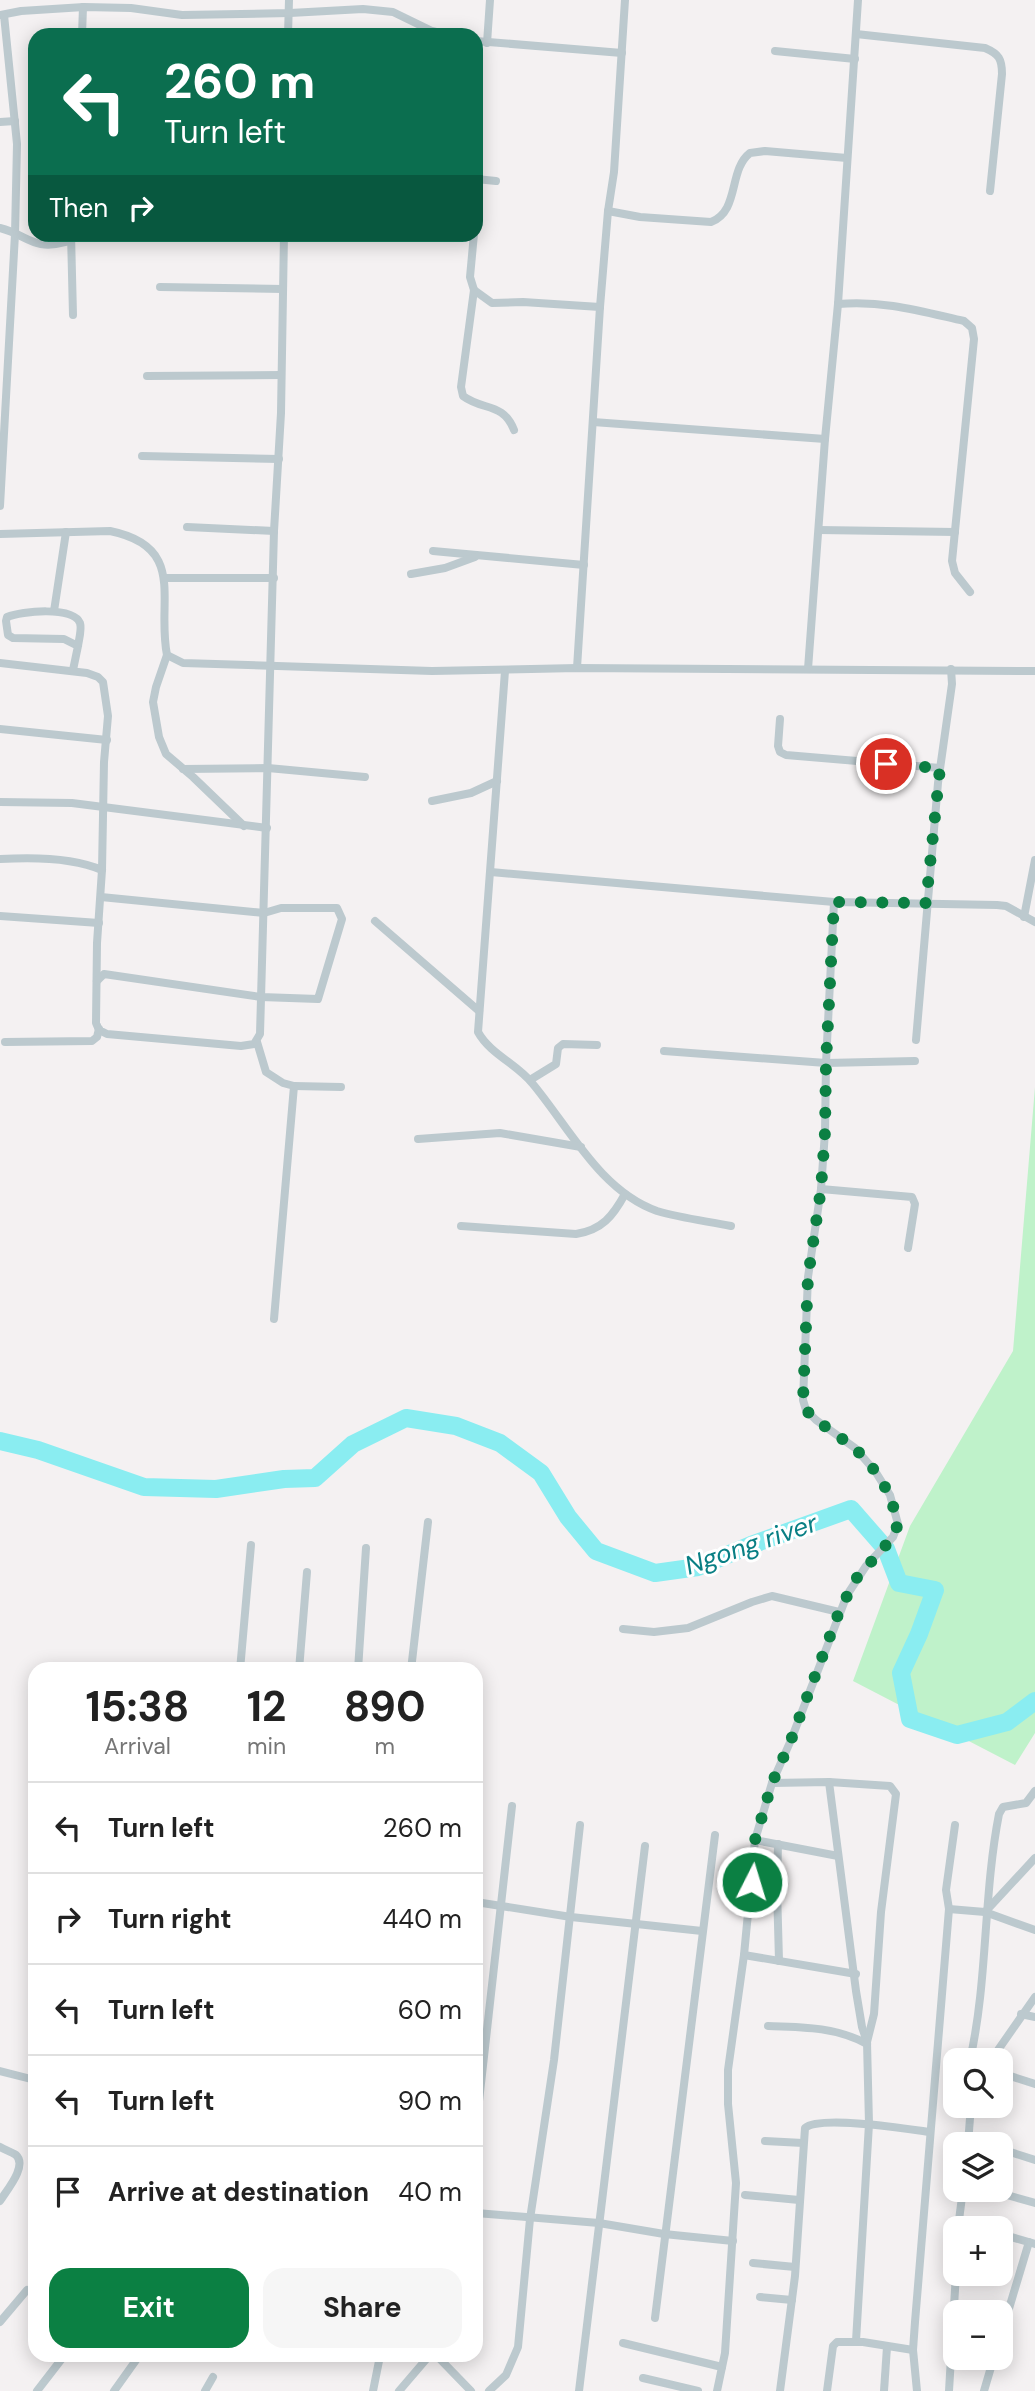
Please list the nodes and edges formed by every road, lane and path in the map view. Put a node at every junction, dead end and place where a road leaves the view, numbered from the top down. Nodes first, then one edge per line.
1 (289, 0) edge
2 (489, 0) edge
3 (625, 0) edge
4 (858, 0) edge
5 (83, 7) junction
6 (290, 13) junction
7 (2, 15) edge
8 (82, 28) edge
9 (289, 28) edge
10 (426, 28) edge
11 (856, 34) junction
12 (483, 42) edge
13 (487, 43) junction
14 (775, 51) dead end
15 (622, 53) junction
16 (855, 59) junction
17 (15, 121) junction
18 (0, 122) edge
19 (847, 158) junction
20 (483, 180) edge
21 (496, 181) dead end
22 (990, 191) dead end
23 (608, 211) junction
24 (0, 229) edge
25 (15, 234) junction
26 (28, 241) edge
27 (32, 242) edge
28 (66, 242) edge
29 (70, 242) edge
30 (284, 242) edge
31 (473, 242) edge
32 (160, 287) dead end
33 (283, 289) junction
34 (474, 290) junction
35 (838, 304) junction
36 (600, 307) junction
37 (73, 315) dead end
38 (281, 375) junction
39 (147, 376) dead end
40 (593, 422) junction
41 (514, 430) dead end
42 (825, 439) junction
43 (142, 457) dead end
44 (279, 459) junction
45 (1, 464) edge
46 (0, 506) edge
47 (187, 527) dead end
48 (819, 530) junction
49 (274, 531) junction
50 (66, 532) junction
51 (955, 532) junction
52 (0, 534) edge
53 (433, 551) dead end
54 (478, 556) junction
55 (583, 565) junction
56 (411, 574) dead end
57 (164, 578) junction
58 (274, 578) junction
59 (970, 592) dead end
60 (54, 611) junction
61 (78, 646) junction
62 (167, 655) junction
63 (0, 663) edge
64 (272, 664) junction
65 (577, 668) junction
66 (807, 668) junction
67 (951, 669) junction
68 (73, 670) junction
69 (505, 671) junction
70 (1035, 671) edge
71 (780, 719) dead end
72 (0, 729) edge
73 (107, 740) junction
74 (268, 768) junction
75 (940, 768) junction
76 (183, 769) junction
77 (366, 777) dead end
78 (497, 781) junction
79 (432, 801) dead end
80 (0, 802) edge
81 (103, 808) junction
82 (244, 826) junction
83 (267, 828) junction
84 (0, 859) edge
85 (1035, 860) edge
86 (103, 870) junction
87 (491, 872) junction
88 (101, 897) junction
89 (834, 902) junction
90 (926, 903) junction
91 (264, 913) junction
92 (0, 916) edge
93 (1024, 917) junction
94 (375, 921) dead end
95 (1035, 922) edge
96 (99, 923) junction
97 (97, 981) junction
98 (261, 997) junction
99 (479, 1011) junction
100 (99, 1029) junction
101 (916, 1041) dead end
102 (5, 1042) dead end
103 (257, 1042) junction
104 (597, 1045) dead end
105 (664, 1051) dead end
106 (915, 1061) dead end
107 (826, 1063) junction
108 (530, 1080) junction
109 (294, 1086) junction
110 (341, 1087) dead end
111 (418, 1139) dead end
112 (581, 1147) junction
113 (821, 1189) junction
114 (625, 1194) junction
115 (461, 1226) dead end
116 (731, 1226) dead end
117 (908, 1248) dead end
118 (274, 1319) dead end
119 (428, 1522) dead end
120 (251, 1545) dead end
121 (366, 1548) dead end
122 (307, 1572) dead end
123 (839, 1612) junction
124 (623, 1629) dead end
125 (241, 1662) edge
126 (300, 1662) edge
127 (359, 1662) edge
128 (412, 1662) edge
129 (830, 1782) junction
130 (772, 1783) junction
131 (1035, 1791) edge
132 (512, 1806) dead end
133 (580, 1825) dead end
134 (955, 1825) dead end
135 (715, 1835) dead end
136 (755, 1840) junction
137 (778, 1844) junction
138 (645, 1846) dead end
139 (838, 1856) junction
140 (1035, 1858) edge
141 (483, 1903) edge
142 (500, 1907) junction
143 (949, 1909) junction
144 (985, 1912) junction
145 (570, 1917) junction
146 (635, 1923) junction
147 (1035, 1930) edge
148 (702, 1931) junction
149 (744, 1955) junction
150 (779, 1961) junction
151 (856, 1974) junction
152 (1035, 1997) edge
153 (1021, 2014) junction
154 (1035, 2017) edge
155 (768, 2026) dead end
156 (483, 2031) edge
157 (867, 2043) junction
158 (972, 2048) edge
159 (999, 2048) edge
160 (0, 2071) edge
161 (1013, 2077) edge
162 (28, 2078) edge
163 (1035, 2084) edge
164 (869, 2123) junction
165 (930, 2132) junction
166 (765, 2141) dead end
167 (803, 2143) junction
168 (0, 2147) edge
169 (1013, 2154) edge
170 (1035, 2161) edge
171 (745, 2195) dead end
172 (1013, 2197) edge
173 (799, 2200) junction
174 (0, 2201) edge
175 (1035, 2203) edge
176 (483, 2214) edge
177 (530, 2219) junction
178 (599, 2223) junction
179 (664, 2234) junction
180 (1013, 2237) edge
181 (733, 2241) junction
182 (1032, 2243) edge
183 (754, 2263) dead end
184 (795, 2267) junction
185 (955, 2286) edge
186 (27, 2290) dead end
187 (760, 2297) dead end
188 (792, 2300) junction
189 (1013, 2300) edge
190 (654, 2318) dead end
191 (0, 2322) edge
192 (856, 2341) junction
193 (623, 2343) dead end
194 (887, 2347) junction
195 (913, 2350) junction
196 (59, 2362) edge
197 (135, 2362) edge
198 (379, 2362) edge
199 (424, 2362) edge
200 (443, 2362) edge
201 (722, 2367) junction
202 (991, 2370) edge
203 (213, 2377) dead end
204 (643, 2378) dead end
205 (37, 2391) edge
206 (114, 2391) edge
207 (205, 2391) edge
208 (373, 2391) edge
209 (399, 2391) edge
210 (471, 2391) edge
211 (489, 2391) edge
212 (579, 2391) edge
213 (698, 2391) edge
214 (717, 2391) edge
215 (780, 2391) edge
216 (827, 2391) edge
217 (884, 2391) edge
218 (917, 2391) edge
219 (949, 2391) edge
220 (984, 2391) edge

1 - 6 street
2 - 13 street
3 - 15 street
4 - 11 street
5 - 6 street
5 - 7 street
5 - 8 street
6 - 9 street
6 - 10 street
7 - 17 street
11 - 16 street
11 - 22 street
12 - 13 street
13 - 15 street
14 - 16 street
15 - 23 street
16 - 19 street
17 - 18 street
17 - 25 street
19 - 23 street
19 - 35 street
20 - 21 street
23 - 36 street
24 - 25 street
25 - 26 street
25 - 45 street
27 - 28 street
29 - 37 street
30 - 33 street
31 - 34 street
32 - 33 street
33 - 38 street
34 - 36 street
34 - 41 street
35 - 42 street
35 - 51 street
36 - 40 street
38 - 39 street
38 - 44 street
40 - 42 street
40 - 55 street
42 - 48 street
43 - 44 street
44 - 49 street
45 - 46 street
47 - 49 street
48 - 51 street
48 - 66 street
49 - 58 street
50 - 52 street
50 - 57 street
50 - 60 street
51 - 59 street
53 - 54 street
54 - 55 street
54 - 56 street
55 - 65 street
57 - 58 street
57 - 62 street
58 - 64 street
60 - 61 street
60 - 61 street
61 - 68 street
62 - 64 street
62 - 76 street
63 - 68 street
64 - 69 street
64 - 74 street
65 - 66 street
65 - 69 street
66 - 67 street
67 - 70 street
67 - 75 street
68 - 73 street
69 - 78 street
71 - 75 street
72 - 73 street
73 - 81 street
74 - 76 street
74 - 77 street
74 - 83 street
75 - 90 street
76 - 82 street
78 - 79 street
78 - 87 street
80 - 81 street
81 - 82 street
81 - 86 street
82 - 83 street
83 - 91 street
84 - 86 street
85 - 93 street
86 - 88 street
87 - 89 street
87 - 99 street
88 - 91 street
88 - 96 street
89 - 90 street
89 - 107 street
90 - 93 street
90 - 101 street
91 - 98 street
91 - 98 street
92 - 96 street
93 - 95 street
94 - 99 street
96 - 97 street
97 - 98 street
97 - 100 street
98 - 103 street
99 - 108 street
100 - 102 street
100 - 103 street
103 - 109 street
104 - 108 street
105 - 107 street
106 - 107 street
107 - 113 street
108 - 112 street
109 - 110 street
109 - 118 street
111 - 112 street
112 - 114 street
113 - 117 street
113 - 123 street
114 - 115 street
114 - 116 street
119 - 128 street
120 - 125 street
121 - 127 street
122 - 126 street
123 - 124 street
123 - 130 street
129 - 130 street
129 - 139 street
129 - 157 street
130 - 136 street
131 - 144 street
132 - 142 street
133 - 145 street
134 - 143 street
135 - 148 street
136 - 137 street
136 - 149 street
137 - 139 street
137 - 150 street
138 - 146 street
139 - 151 street
140 - 144 street
141 - 142 street
142 - 145 street
142 - 156 street
143 - 144 street
143 - 165 street
144 - 147 street
144 - 158 street
145 - 146 street
145 - 177 street
146 - 148 street
146 - 178 street
148 - 179 street
149 - 150 street
149 - 181 street
150 - 151 street
151 - 157 street
152 - 153 street
153 - 154 street
153 - 159 street
155 - 157 street
157 - 164 street
160 - 162 street
161 - 163 street
164 - 165 street
164 - 167 street
164 - 192 street
165 - 195 street
166 - 167 street
167 - 173 street
168 - 174 street
169 - 170 street
171 - 173 street
172 - 175 street
173 - 184 street
176 - 177 street
177 - 178 street
177 - 211 street
178 - 179 street
178 - 212 street
179 - 181 street
179 - 190 street
180 - 182 street
181 - 201 street
182 - 189 street
183 - 184 street
184 - 188 street
185 - 219 street
186 - 191 street
187 - 188 street
188 - 215 street
192 - 194 street
192 - 216 street
193 - 201 street
194 - 195 street
194 - 217 street
195 - 218 street
196 - 205 street
197 - 206 street
198 - 208 street
199 - 209 street
200 - 210 street
201 - 214 street
202 - 220 street
203 - 207 street
204 - 213 street

